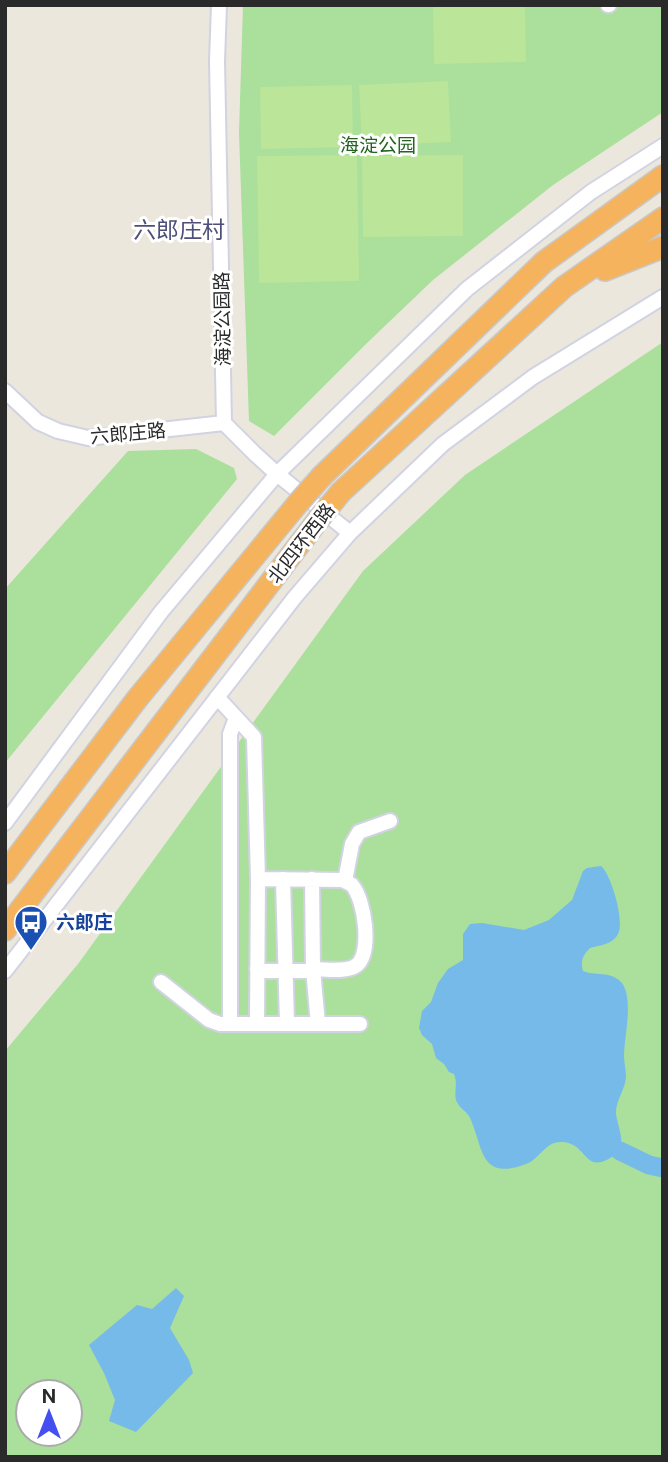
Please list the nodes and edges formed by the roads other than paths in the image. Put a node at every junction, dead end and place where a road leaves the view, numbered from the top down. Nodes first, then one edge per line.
1 (219, 5) edge
2 (663, 146) edge
3 (663, 176) edge
4 (663, 218) edge
5 (663, 247) edge
6 (564, 287) junction
7 (663, 298) edge
8 (5, 391) edge
9 (225, 423) junction
10 (277, 474) junction
11 (350, 533) junction
12 (217, 697) junction
13 (236, 718) junction
14 (390, 821) dead end
15 (5, 823) edge
16 (5, 873) edge
17 (258, 879) junction
18 (283, 879) junction
19 (313, 879) junction
20 (345, 881) junction
21 (5, 930) edge
22 (257, 969) junction
23 (313, 969) junction
24 (5, 971) edge
25 (286, 971) junction
26 (161, 982) dead end
27 (230, 1024) junction
28 (257, 1024) junction
29 (287, 1024) junction
30 (318, 1024) junction
31 (360, 1024) dead end

1 - 9 street, 海淀公园路
2 - 10 street
3 - 16 highway, 北四环西路, bridge
4 - 6 highway, 北四环西路
5 - 6 highway
6 - 21 highway, 北四环西路, bridge
7 - 11 street, 北四环西路
8 - 9 street, 六郎庄路
9 - 10 street
10 - 11 street
10 - 15 street
11 - 12 street, 北四环西路
12 - 13 street
12 - 24 street, 北四环西路
13 - 17 street
13 - 27 street
14 - 20 street
17 - 18 street
17 - 22 street
18 - 19 street
18 - 25 street
19 - 20 street
19 - 23 street
20 - 23 street
22 - 25 street
22 - 28 street
23 - 25 street
23 - 30 street
25 - 29 street
26 - 27 street
27 - 28 street
28 - 29 street
29 - 30 street
30 - 31 street

